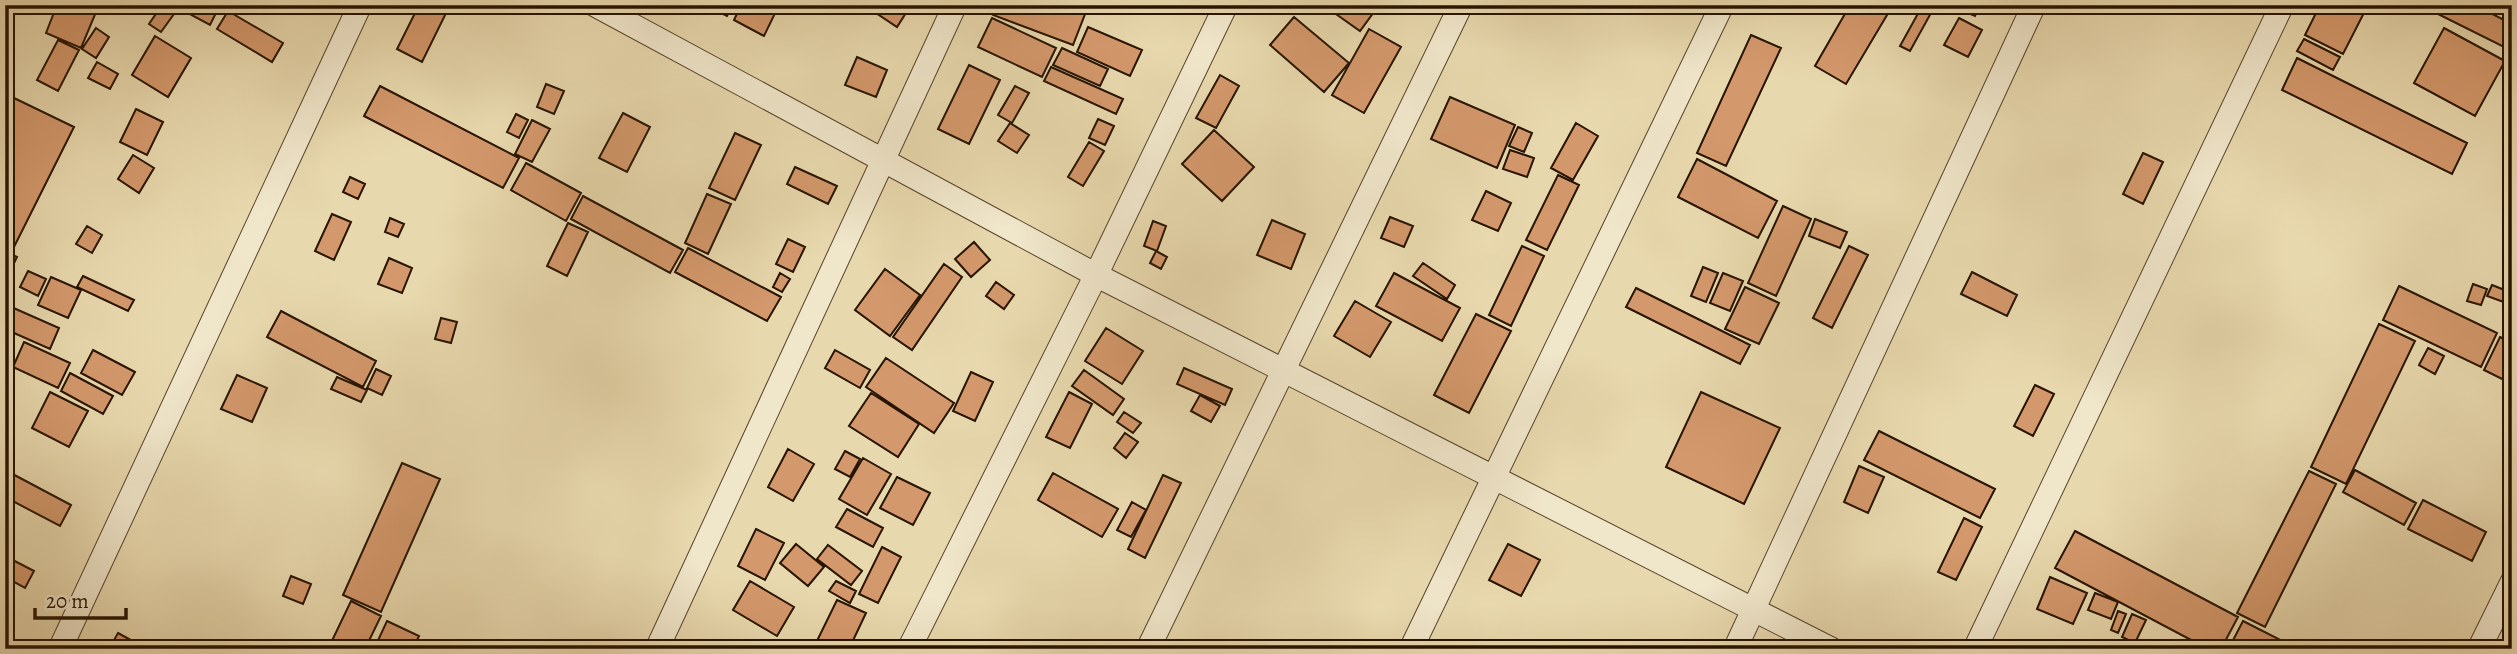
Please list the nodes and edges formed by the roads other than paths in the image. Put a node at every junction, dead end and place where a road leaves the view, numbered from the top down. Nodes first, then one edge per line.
1 (360, 5) edge
2 (595, 5) edge
3 (955, 5) edge
4 (1226, 5) edge
5 (1461, 5) edge
6 (1722, 5) edge
7 (2034, 5) edge
8 (2282, 5) edge
9 (619, 11) edge
10 (884, 159) junction
11 (1096, 275) junction
12 (1284, 371) junction
13 (1494, 479) junction
14 (2512, 582) edge
15 (1755, 608) junction
16 (60, 649) edge
17 (657, 649) edge
18 (909, 649) edge
19 (1148, 649) edge
20 (1411, 649) edge
21 (1735, 649) edge
22 (1831, 649) edge
23 (1975, 649) edge
24 (2479, 649) edge

1 - 16 street
2 - 9 street
3 - 10 street
4 - 11 street
5 - 12 street
6 - 13 street
7 - 15 street
8 - 23 street
9 - 10 street
10 - 11 street
10 - 17 street
11 - 12 street
11 - 18 street
12 - 13 street
12 - 19 street
13 - 15 street
13 - 20 street
14 - 24 street
15 - 21 street
15 - 22 street

